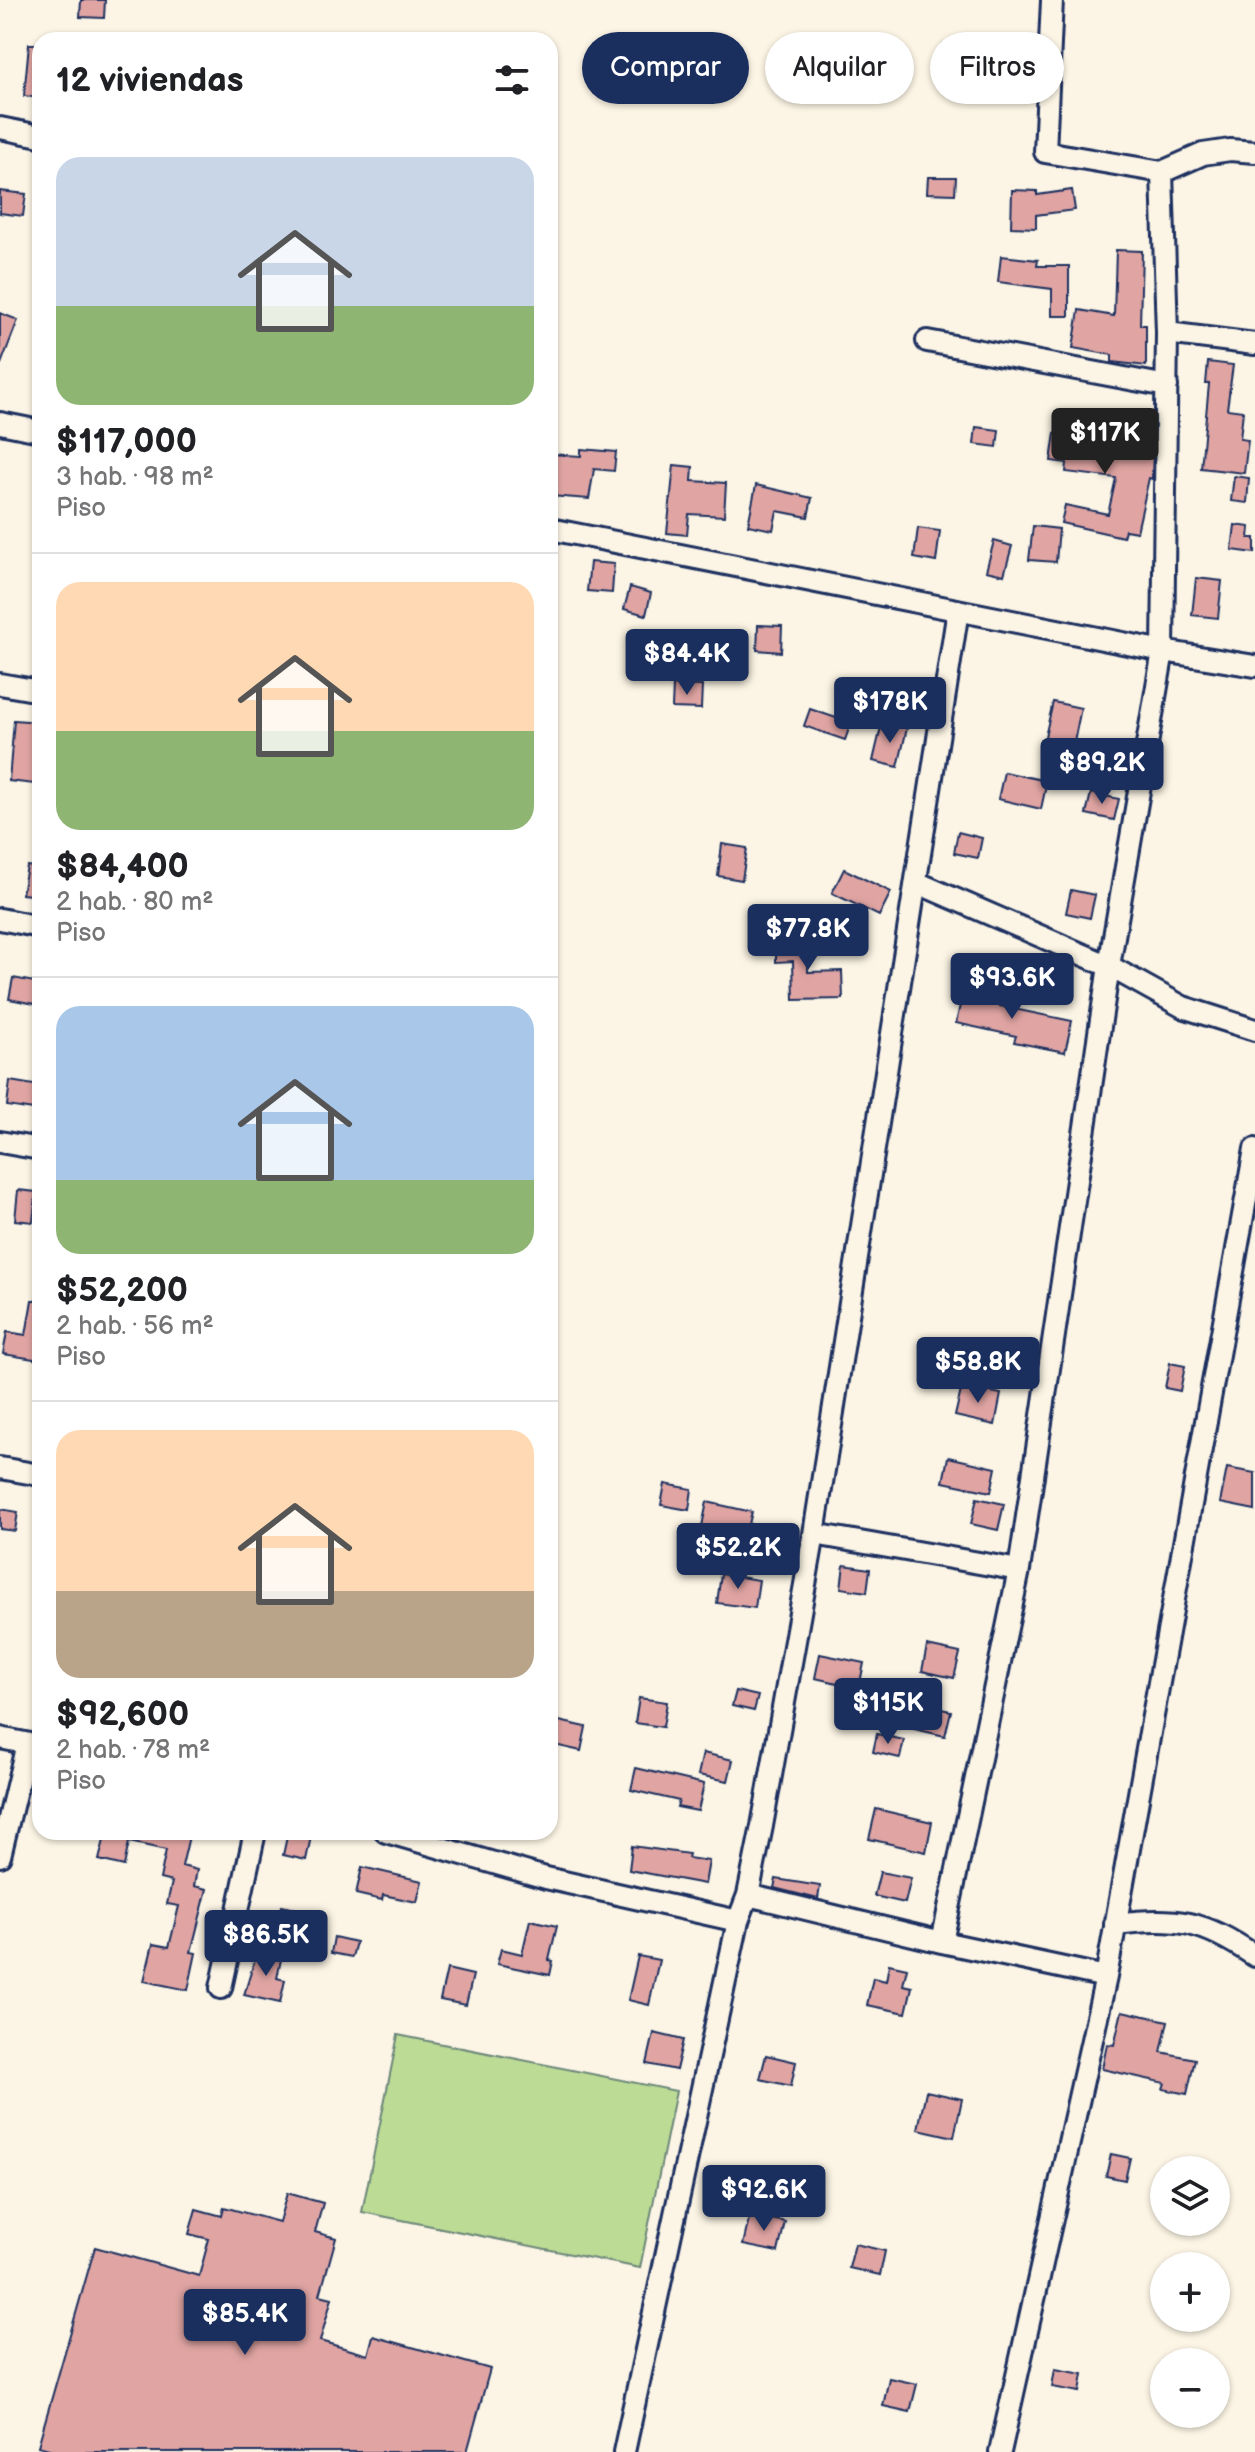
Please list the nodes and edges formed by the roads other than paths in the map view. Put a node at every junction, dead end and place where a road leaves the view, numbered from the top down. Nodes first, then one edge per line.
1 (1052, 0) edge
2 (0, 128) edge
3 (32, 134) edge
4 (1255, 152) edge
5 (1162, 172) junction
6 (1167, 333) junction
7 (927, 341) dead end
8 (1255, 344) edge
9 (1167, 386) junction
10 (0, 423) edge
11 (32, 429) edge
12 (558, 531) edge
13 (958, 610) junction
14 (1163, 651) junction
15 (1255, 666) edge
16 (0, 684) edge
17 (32, 690) edge
18 (918, 883) junction
19 (0, 919) edge
20 (32, 925) edge
21 (1109, 966) junction
22 (1255, 1030) edge
23 (0, 1142) edge
24 (32, 1148) edge
25 (1255, 1149) edge
26 (0, 1468) edge
27 (32, 1474) edge
28 (814, 1534) junction
29 (1019, 1570) junction
30 (0, 1738) edge
31 (32, 1745) edge
32 (32, 1752) edge
33 (253, 1840) edge
34 (414, 1840) edge
35 (0, 1856) edge
36 (748, 1895) junction
37 (738, 1921) junction
38 (1115, 1924) junction
39 (942, 1942) junction
40 (1255, 1956) edge
41 (1106, 1977) junction
42 (221, 1988) dead end
43 (624, 2452) edge
44 (1000, 2452) edge

1 - 5 street
2 - 3 street
4 - 5 street
5 - 6 street
6 - 8 street
6 - 9 street
7 - 9 street
9 - 14 street
10 - 11 street
12 - 13 street
13 - 14 street
13 - 18 street
14 - 15 street
14 - 21 street
16 - 17 street
18 - 21 street
18 - 28 street
19 - 20 street
21 - 22 street
21 - 29 street
23 - 24 street
25 - 38 street
26 - 27 street
28 - 29 street
28 - 36 street
29 - 39 street
30 - 31 street
32 - 35 street
33 - 42 street
34 - 37 street
36 - 37 street
36 - 39 street
37 - 43 street
38 - 40 street
38 - 41 street
39 - 41 street
41 - 44 street

